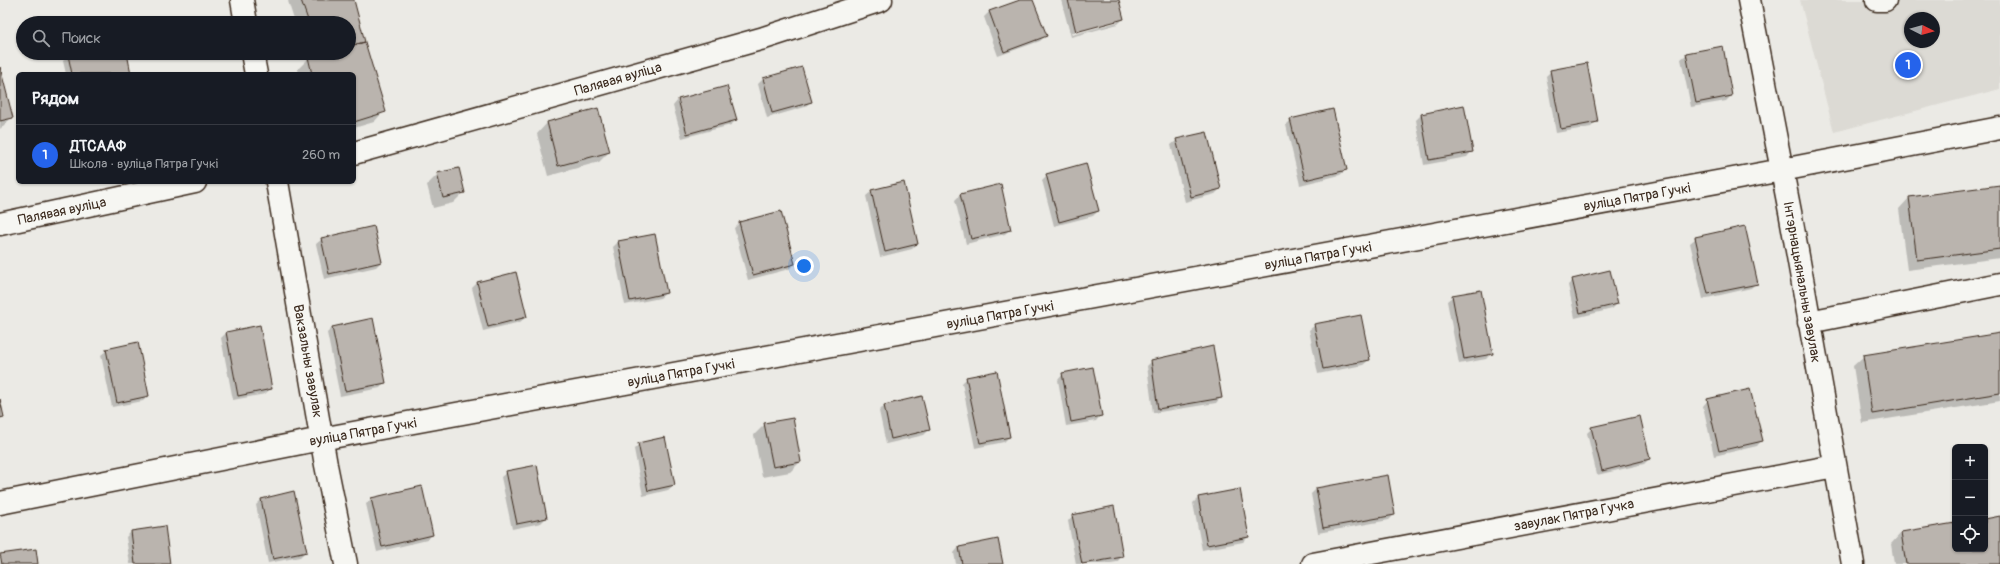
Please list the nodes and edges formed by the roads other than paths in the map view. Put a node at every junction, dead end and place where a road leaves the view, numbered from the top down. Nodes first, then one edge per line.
1 (242, 0) edge
2 (881, 0) edge
3 (1749, 0) edge
4 (1877, 0) edge
5 (1885, 0) edge
6 (245, 16) edge
7 (253, 60) edge
8 (256, 72) edge
9 (2000, 128) edge
10 (356, 152) edge
11 (1782, 170) junction
12 (186, 184) edge
13 (277, 184) edge
14 (0, 224) edge
15 (2000, 284) edge
16 (1809, 322) junction
17 (321, 439) junction
18 (1835, 466) junction
19 (0, 502) edge
20 (346, 564) edge
21 (1313, 564) edge
22 (1853, 564) edge

1 - 6 street
2 - 10 street, Палявая вуліца
3 - 11 street, Інтэрнацыянальны завулак
4 - 5 street
7 - 8 street
9 - 11 street, вуліца Пятра Гучкі
11 - 16 street, Інтэрнацыянальны завулак
11 - 17 street, вуліца Пятра Гучкі
12 - 14 street, Палявая вуліца
13 - 17 street, Вакзальны завулак
15 - 16 street
16 - 18 street, Інтэрнацыянальны завулак
17 - 19 street, вуліца Пятра Гучкі
17 - 20 street, Вакзальны завулак
18 - 21 street, завулак Пятра Гучка
18 - 22 street, Інтэрнацыянальны завулак

